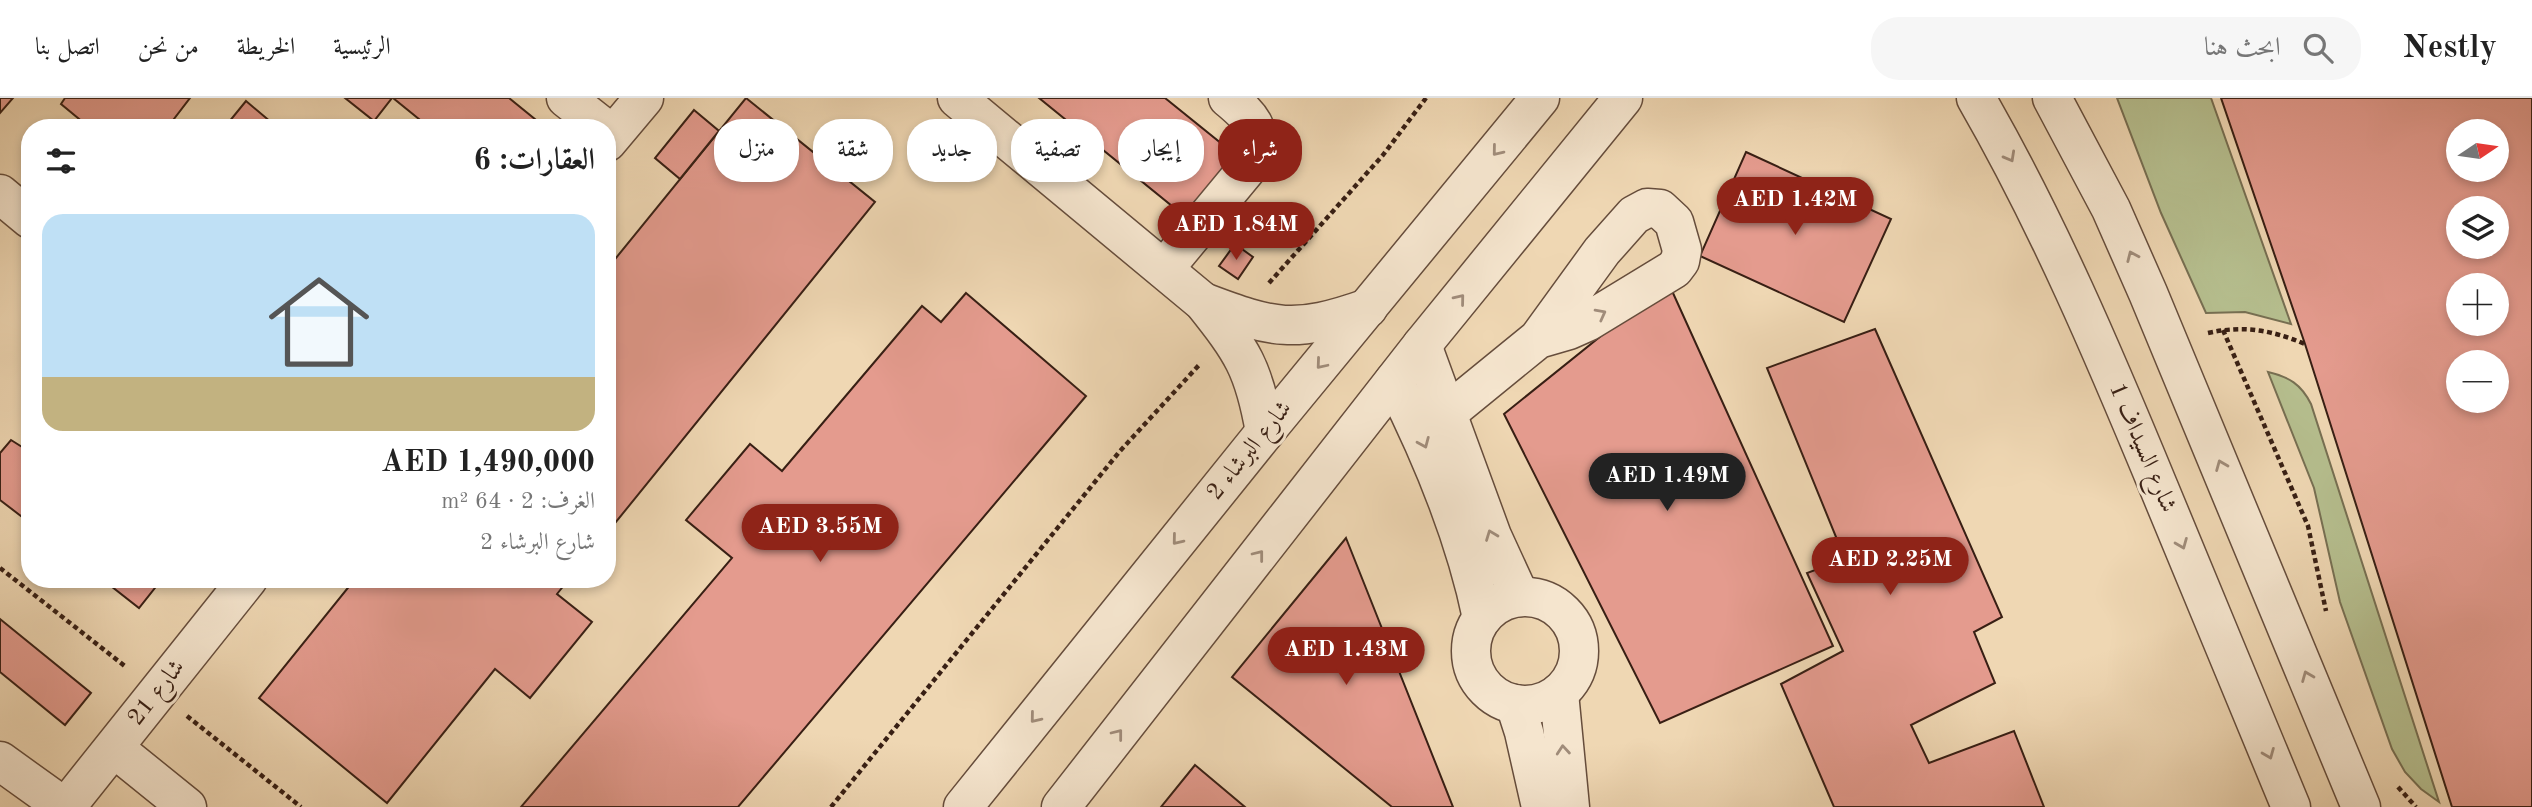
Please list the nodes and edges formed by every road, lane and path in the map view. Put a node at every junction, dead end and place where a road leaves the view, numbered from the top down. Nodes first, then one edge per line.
1 (566, 98) edge
2 (644, 98) edge
3 (957, 98) edge
4 (1228, 98) edge
5 (1426, 98) edge
6 (1540, 98) edge
7 (1623, 98) edge
8 (1976, 98) edge
9 (2052, 98) edge
10 (590, 119) edge
11 (616, 126) edge
12 (0, 194) edge
13 (21, 212) edge
14 (1164, 269) junction
15 (1368, 308) junction
16 (1234, 325) junction
17 (2223, 330) junction
18 (1538, 339) dead end
19 (2169, 342) junction
20 (2305, 344) dead end
21 (1422, 345) junction
22 (1394, 381) junction
23 (1446, 414) junction
24 (1265, 432) junction
25 (240, 588) edge
26 (1520, 597) junction
27 (1482, 618) junction
28 (2329, 620) dead end
29 (1559, 693) junction
30 (1515, 704) junction
31 (114, 748) junction
32 (0, 761) edge
33 (2369, 796) edge
34 (65, 807) edge
35 (187, 807) edge
36 (831, 807) edge
37 (963, 807) edge
38 (1061, 807) edge
39 (1541, 807) edge
40 (1570, 807) edge
41 (2291, 807) edge
42 (2416, 807) edge

1 - 10 street
2 - 11 street
3 - 14 street
4 - 14 street
5 - 16 path
6 -> 15 street, شارع البرشاء 2
21 -> 7 street
8 -> 41 street, شارع السيداف 1
19 -> 9 street
12 - 13 street
14 - 16 street
15 - 16 street
15 -> 24 street, شارع البرشاء 2
16 - 24 street
16 - 36 path
17 - 19 path
17 - 20 path
17 - 28 path
18 - 23 street
33 -> 19 street
21 - 22 street
21 - 23 street
22 -> 27 street
38 -> 22 street
26 -> 23 street
24 -> 37 street, شارع البرشاء 2
25 - 31 street, شارع 21
26 - 27 street
26 - 29 street
27 - 30 street
29 - 30 street
40 -> 29 street
30 - 39 street
31 - 34 street, شارع 21
31 - 35 street
32 - 34 street
33 - 42 path

